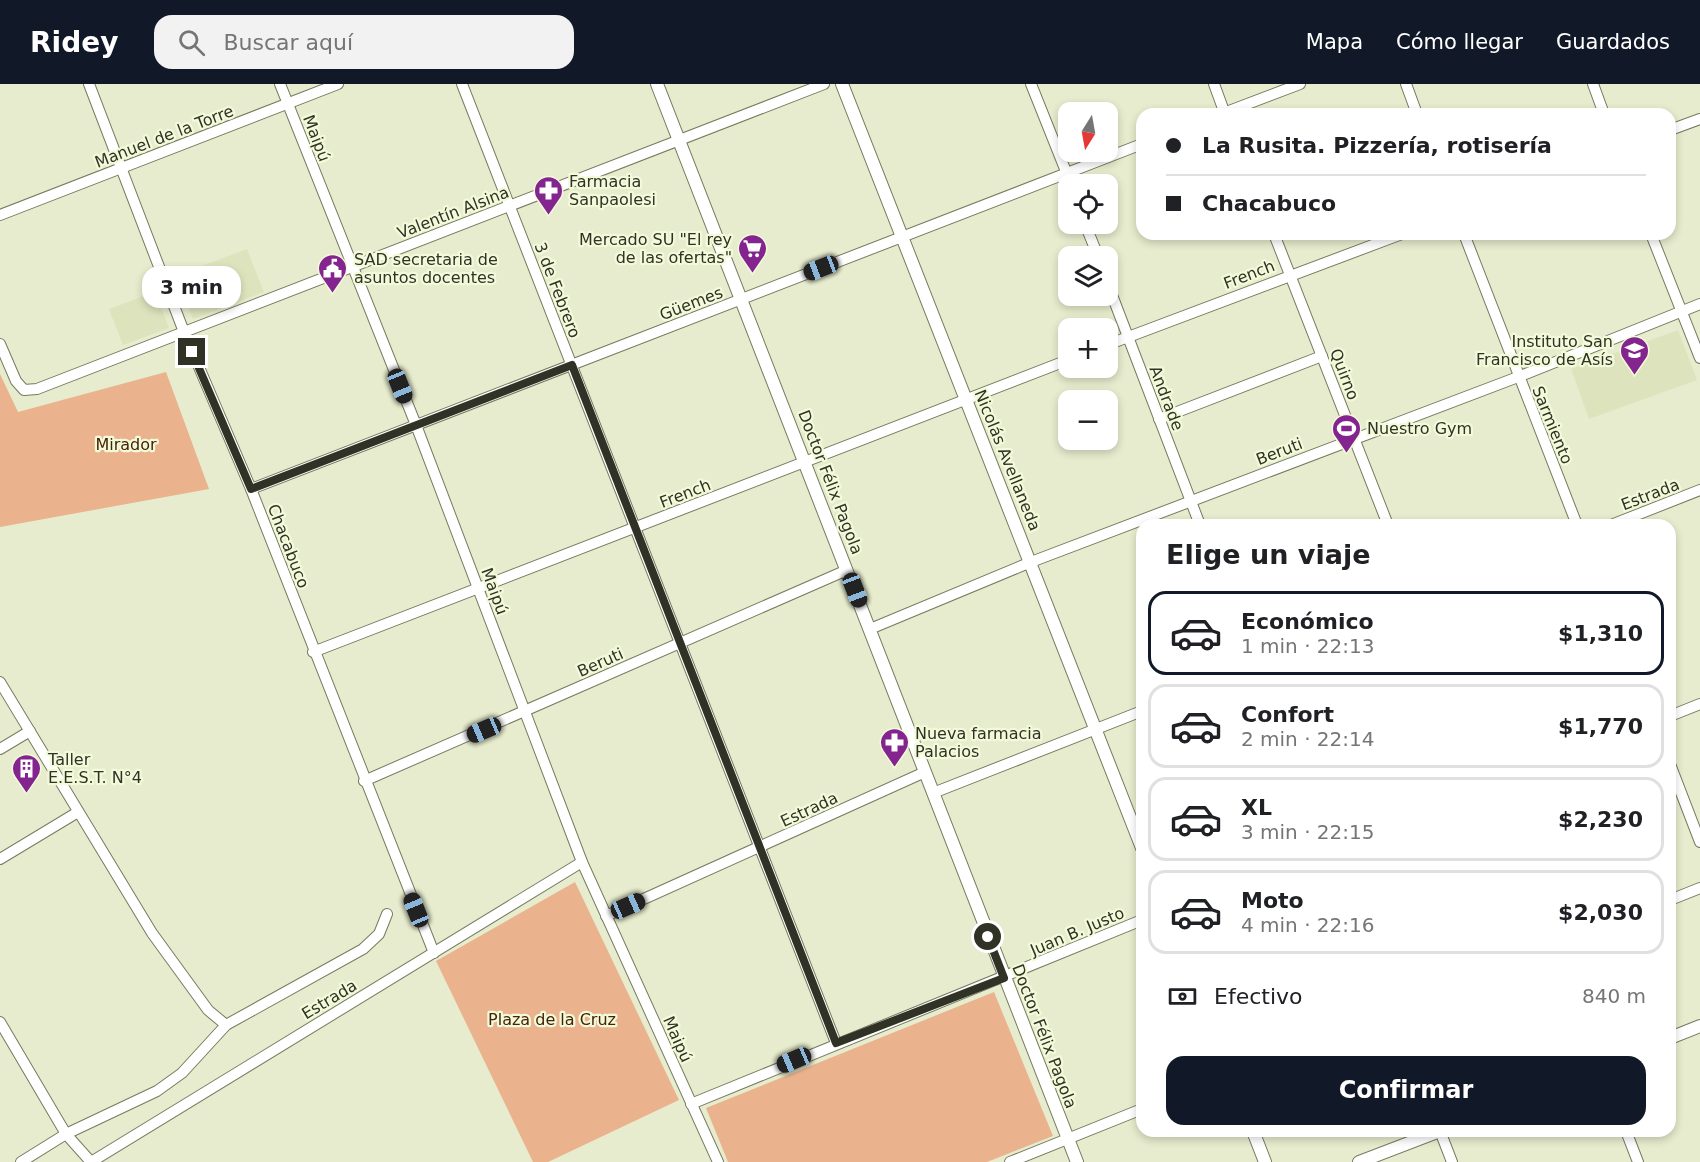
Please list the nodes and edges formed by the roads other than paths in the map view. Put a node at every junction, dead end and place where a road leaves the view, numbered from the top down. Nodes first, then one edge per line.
1 (89, 84) edge
2 (280, 84) edge
3 (338, 84) edge
4 (462, 84) edge
5 (657, 84) edge
6 (824, 84) edge
7 (842, 84) edge
8 (1031, 84) edge
9 (1214, 84) edge
10 (1300, 84) edge
11 (1406, 84) edge
12 (1593, 84) edge
13 (288, 104) junction
14 (1221, 108) edge
15 (1238, 108) edge
16 (1415, 108) edge
17 (1602, 108) edge
18 (1700, 118) edge
19 (1676, 128) edge
20 (679, 140) junction
21 (1136, 146) edge
22 (123, 167) junction
23 (1066, 172) junction
24 (510, 206) junction
25 (0, 215) edge
26 (902, 237) junction
27 (1276, 240) edge
28 (1385, 240) edge
29 (1466, 240) edge
30 (1653, 240) edge
31 (351, 267) junction
32 (1290, 274) junction
33 (741, 299) junction
34 (1700, 304) edge
35 (1116, 306) edge
36 (1682, 311) junction
37 (184, 332) junction
38 (1128, 337) junction
39 (1118, 341) edge
40 (0, 344) edge
41 (1322, 356) junction
42 (1700, 358) edge
43 (1058, 364) edge
44 (572, 365) junction
45 (1518, 377) junction
46 (966, 399) junction
47 (1159, 419) junction
48 (416, 425) junction
49 (1354, 439) junction
50 (806, 463) junction
51 (251, 489) junction
52 (1700, 490) edge
53 (1190, 501) junction
54 (1143, 519) edge
55 (1198, 519) edge
56 (1386, 519) edge
57 (1575, 519) edge
58 (1626, 519) edge
59 (1136, 522) edge
60 (635, 528) junction
61 (1031, 562) junction
62 (847, 570) junction
63 (478, 588) junction
64 (870, 629) junction
65 (680, 642) junction
66 (313, 652) junction
67 (0, 682) edge
68 (1700, 704) edge
69 (524, 713) junction
70 (1136, 713) edge
71 (1676, 714) edge
72 (1095, 730) junction
73 (30, 731) junction
74 (0, 749) edge
75 (925, 772) junction
76 (1676, 780) edge
77 (364, 781) junction
78 (933, 793) junction
79 (78, 812) junction
80 (1136, 833) edge
81 (1700, 842) edge
82 (760, 848) junction
83 (0, 859) edge
84 (582, 862) junction
85 (1700, 888) edge
86 (1676, 898) edge
87 (387, 914) dead end
88 (606, 916) junction
89 (1136, 923) edge
90 (434, 953) junction
91 (1004, 978) junction
92 (0, 1022) edge
93 (226, 1025) junction
94 (1700, 1026) edge
95 (1676, 1036) edge
96 (836, 1043) junction
97 (691, 1104) junction
98 (1136, 1111) edge
99 (66, 1134) junction
100 (1255, 1137) edge
101 (1424, 1137) edge
102 (1442, 1137) edge
103 (1628, 1137) edge
104 (1068, 1139) junction
105 (21, 1162) edge
106 (91, 1162) edge
107 (718, 1162) edge
108 (1010, 1162) edge
109 (1077, 1162) edge
110 (1265, 1162) edge
111 (1359, 1162) edge
112 (1452, 1162) edge
113 (1638, 1162) edge

1 - 22 street, Chacabuco
2 - 13 street, Maipú
3 - 13 street, Manuel de la Torre
4 - 24 street, 3 de Febrero
5 - 20 street, Doctor Félix Pagola
6 - 20 street, Valentín Alsina
7 - 26 street, Nicolás Avellaneda
8 - 23 street
9 - 14 street
10 - 15 street
11 - 16 street
12 - 17 street
13 - 22 street, Manuel de la Torre
13 - 31 street, Maipú
18 - 19 street
20 - 24 street, Valentín Alsina
20 - 33 street, Doctor Félix Pagola
21 - 23 street, Güemes
22 - 25 street, Manuel de la Torre
22 - 37 street, Chacabuco
23 - 26 street, Güemes
24 - 31 street, Valentín Alsina
24 - 44 street, 3 de Febrero
26 - 33 street, Güemes
26 - 46 street, Nicolás Avellaneda
27 - 32 street, Quirno
28 - 32 street, French
29 - 45 street, Sarmiento
30 - 36 street
31 - 37 street, Valentín Alsina
31 - 48 street, Maipú
32 - 38 street, French
32 - 41 street, Quirno
33 - 44 street, Güemes
33 - 50 street, Doctor Félix Pagola
34 - 36 street, Beruti
35 - 38 street, Andrade
36 - 42 street
36 - 45 street, Beruti
37 - 40 street, Valentín Alsina
37 - 51 street, Chacabuco
38 - 39 street, French
38 - 47 street, Andrade
41 - 47 street
41 - 49 street, Quirno
43 - 46 street, French
44 - 48 street, Güemes
44 - 60 street, 3 de Febrero
45 - 49 street, Beruti
45 - 57 street, Sarmiento
46 - 50 street, French
46 - 61 street, Nicolás Avellaneda
47 - 53 street, Andrade
48 - 51 street, Güemes
48 - 63 street, Maipú
49 - 53 street, Beruti
49 - 56 street, Quirno
50 - 60 street, French
50 - 62 street, Doctor Félix Pagola
51 - 66 street, Chacabuco
52 - 58 street, Estrada
53 - 54 street, Beruti
53 - 55 street, Andrade
59 - 61 street, Beruti
60 - 63 street, French
60 - 65 street, 3 de Febrero
61 - 64 street, Beruti
61 - 72 street, Nicolás Avellaneda
62 - 64 street, Doctor Félix Pagola
62 - 65 street, Beruti
63 - 66 street, French
63 - 69 street, Maipú
64 - 75 street, Doctor Félix Pagola
65 - 69 street, Beruti
65 - 82 street, 3 de Febrero
66 - 77 street, Chacabuco
67 - 73 street
68 - 71 street
69 - 77 street, Beruti
69 - 84 street, Maipú
70 - 72 street
72 - 78 street
72 - 80 street, Nicolás Avellaneda
73 - 74 street
73 - 79 street
75 - 78 street, Doctor Félix Pagola
75 - 82 street, Estrada
76 - 81 street
77 - 90 street, Chacabuco
78 - 91 street, Doctor Félix Pagola
79 - 83 street
79 - 93 street
82 - 88 street, Estrada
82 - 96 street, 3 de Febrero
84 - 88 street, Maipú
84 - 90 street, Estrada
85 - 86 street
87 - 93 street
88 - 97 street, Maipú
89 - 91 street, Juan B. Justo
90 - 106 street, Estrada
91 - 96 street, Juan B. Justo
91 - 104 street, Doctor Félix Pagola
92 - 99 street
93 - 99 street
94 - 95 street
96 - 97 street, Juan B. Justo
97 - 107 street
98 - 104 street
99 - 105 street
99 - 106 street
100 - 110 street
101 - 111 street
102 - 112 street
103 - 113 street
104 - 108 street
104 - 109 street, Doctor Félix Pagola

